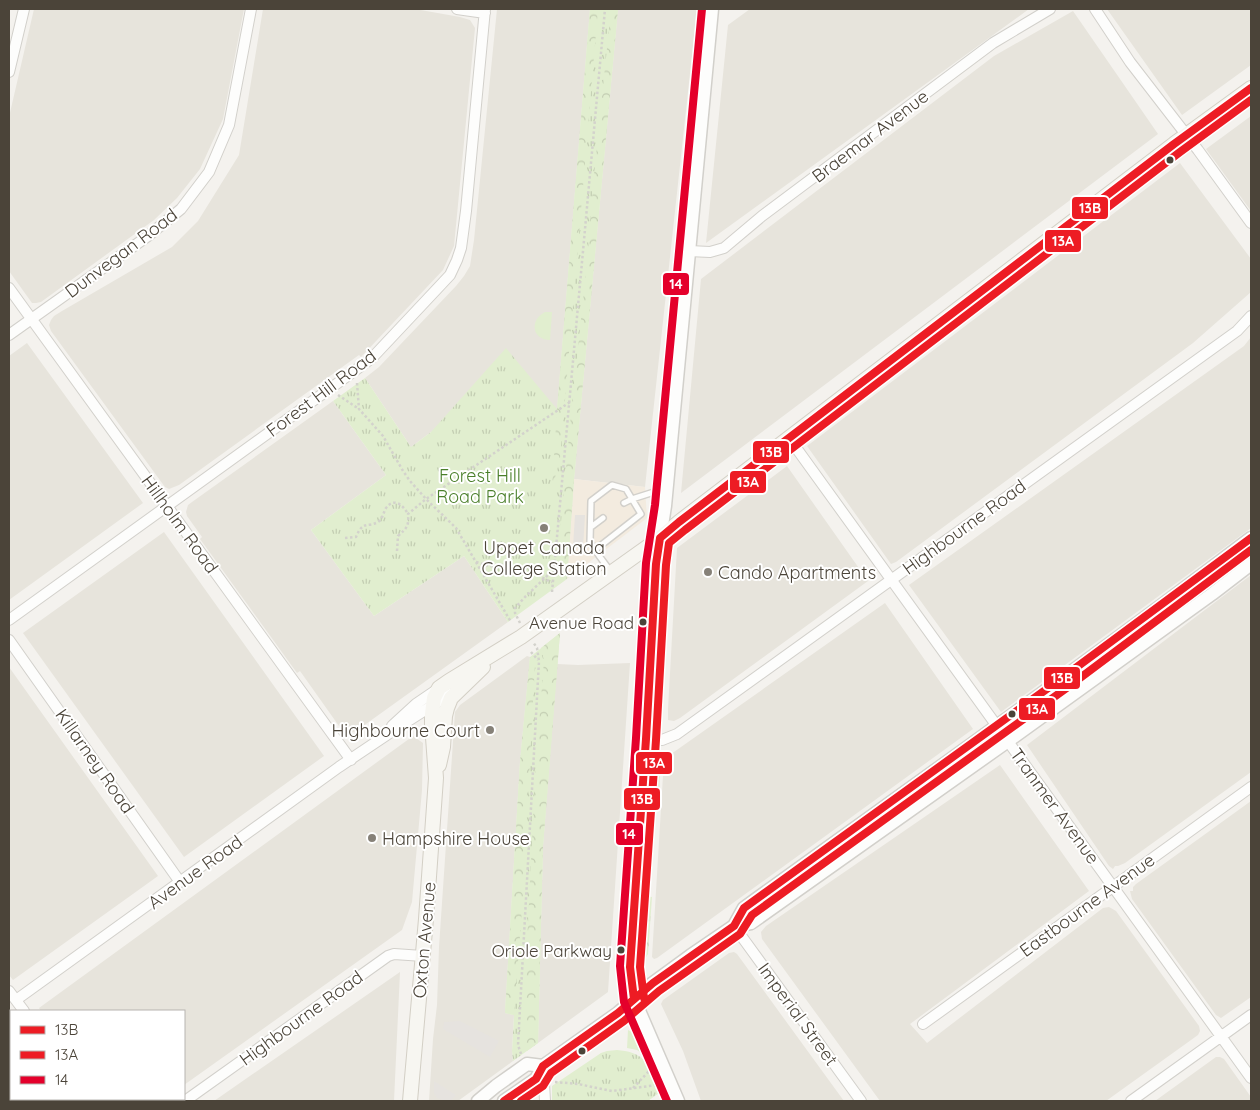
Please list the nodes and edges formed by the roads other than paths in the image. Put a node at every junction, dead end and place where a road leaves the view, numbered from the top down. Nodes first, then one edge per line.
1 (24, 9) edge
2 (251, 9) edge
3 (458, 9) edge
4 (712, 9) edge
5 (1050, 9) edge
6 (1095, 9) edge
7 (485, 11) edge
8 (9, 72) edge
9 (1251, 88) edge
10 (1186, 135) junction
11 (1251, 223) edge
12 (689, 251) junction
13 (9, 288) edge
14 (1251, 316) edge
15 (32, 319) junction
16 (9, 335) edge
17 (789, 438) junction
18 (666, 491) junction
19 (632, 499) junction
20 (624, 503) dead end
21 (167, 506) junction
22 (603, 518) dead end
23 (591, 527) junction
24 (660, 538) junction
25 (1251, 538) edge
26 (595, 550) junction
27 (1251, 564) edge
28 (612, 572) junction
29 (892, 579) junction
30 (9, 620) edge
31 (9, 640) edge
32 (500, 651) junction
33 (465, 684) junction
34 (439, 688) junction
35 (433, 706) junction
36 (997, 725) junction
37 (646, 739) junction
38 (1008, 741) junction
39 (374, 744) junction
40 (351, 760) junction
41 (436, 778) junction
42 (1251, 787) edge
43 (180, 882) junction
44 (1112, 887) junction
45 (734, 926) junction
46 (423, 956) junction
47 (9, 991) edge
48 (634, 999) junction
49 (12, 1002) edge
50 (23, 1010) edge
51 (1251, 1015) edge
52 (923, 1024) dead end
53 (1222, 1036) junction
54 (543, 1066) junction
55 (1251, 1078) edge
56 (412, 1097) edge
57 (185, 1101) edge
58 (478, 1101) edge
59 (504, 1101) edge
60 (545, 1101) edge
61 (678, 1101) edge
62 (861, 1101) edge
63 (1131, 1101) edge

1 - 8 street
2 - 15 street, Dunvegan Road
3 - 7 street
4 - 12 street
5 - 12 street, Braemar Avenue
6 - 10 street
7 - 21 street, Forest Hill Road
9 - 10 main road, Avenue Road
10 - 11 street
10 - 17 main road, Avenue Road
12 - 18 street
13 - 15 street, Hillholm Road
14 - 29 street, Highbourne Road
15 - 16 street, Dunvegan Road
15 - 21 street, Hillholm Road
17 - 24 main road, Avenue Road
17 - 29 street, Tranmer Avenue
18 - 19 lane
18 - 24 street
19 - 20 lane
19 - 23 lane
19 - 26 lane
21 - 30 street, Forest Hill Road
21 - 40 street, Hillholm Road
22 - 23 lane
23 - 26 lane
24 - 28 main road, Avenue Road
24 - 37 street
25 - 36 street
26 - 28 lane
27 - 38 street
28 - 32 main road, Avenue Road
29 - 36 street, Tranmer Avenue
29 - 37 street, Highbourne Road
31 - 43 street, Killarney Road
32 - 33 main road, Avenue Road
32 - 34 main road, Avenue Road
33 - 35 street, Avenue Road
33 - 41 main road, Oxton Avenue
34 - 35 main road, Oxton Avenue
34 - 39 street, Avenue Road
35 - 39 street, Avenue Road
35 - 41 main road, Oxton Avenue
36 - 38 street, Tranmer Avenue
36 - 45 street
37 - 48 street
38 - 44 street, Tranmer Avenue
38 - 45 street
39 - 40 street, Avenue Road
40 - 43 street, Avenue Road
41 - 46 main road, Oxton Avenue
42 - 44 street, Eastbourne Avenue
43 - 49 street, Avenue Road
44 - 52 street, Eastbourne Avenue
44 - 53 street, Tranmer Avenue
45 - 48 street
45 - 62 street, Imperial Street
46 - 56 main road, Oxton Avenue
46 - 57 street, Highbourne Road
47 - 49 street
48 - 54 street
48 - 61 street
49 - 50 street
51 - 53 street
53 - 55 street, Tranmer Avenue
53 - 63 street
54 - 58 street
54 - 59 street
54 - 60 street

